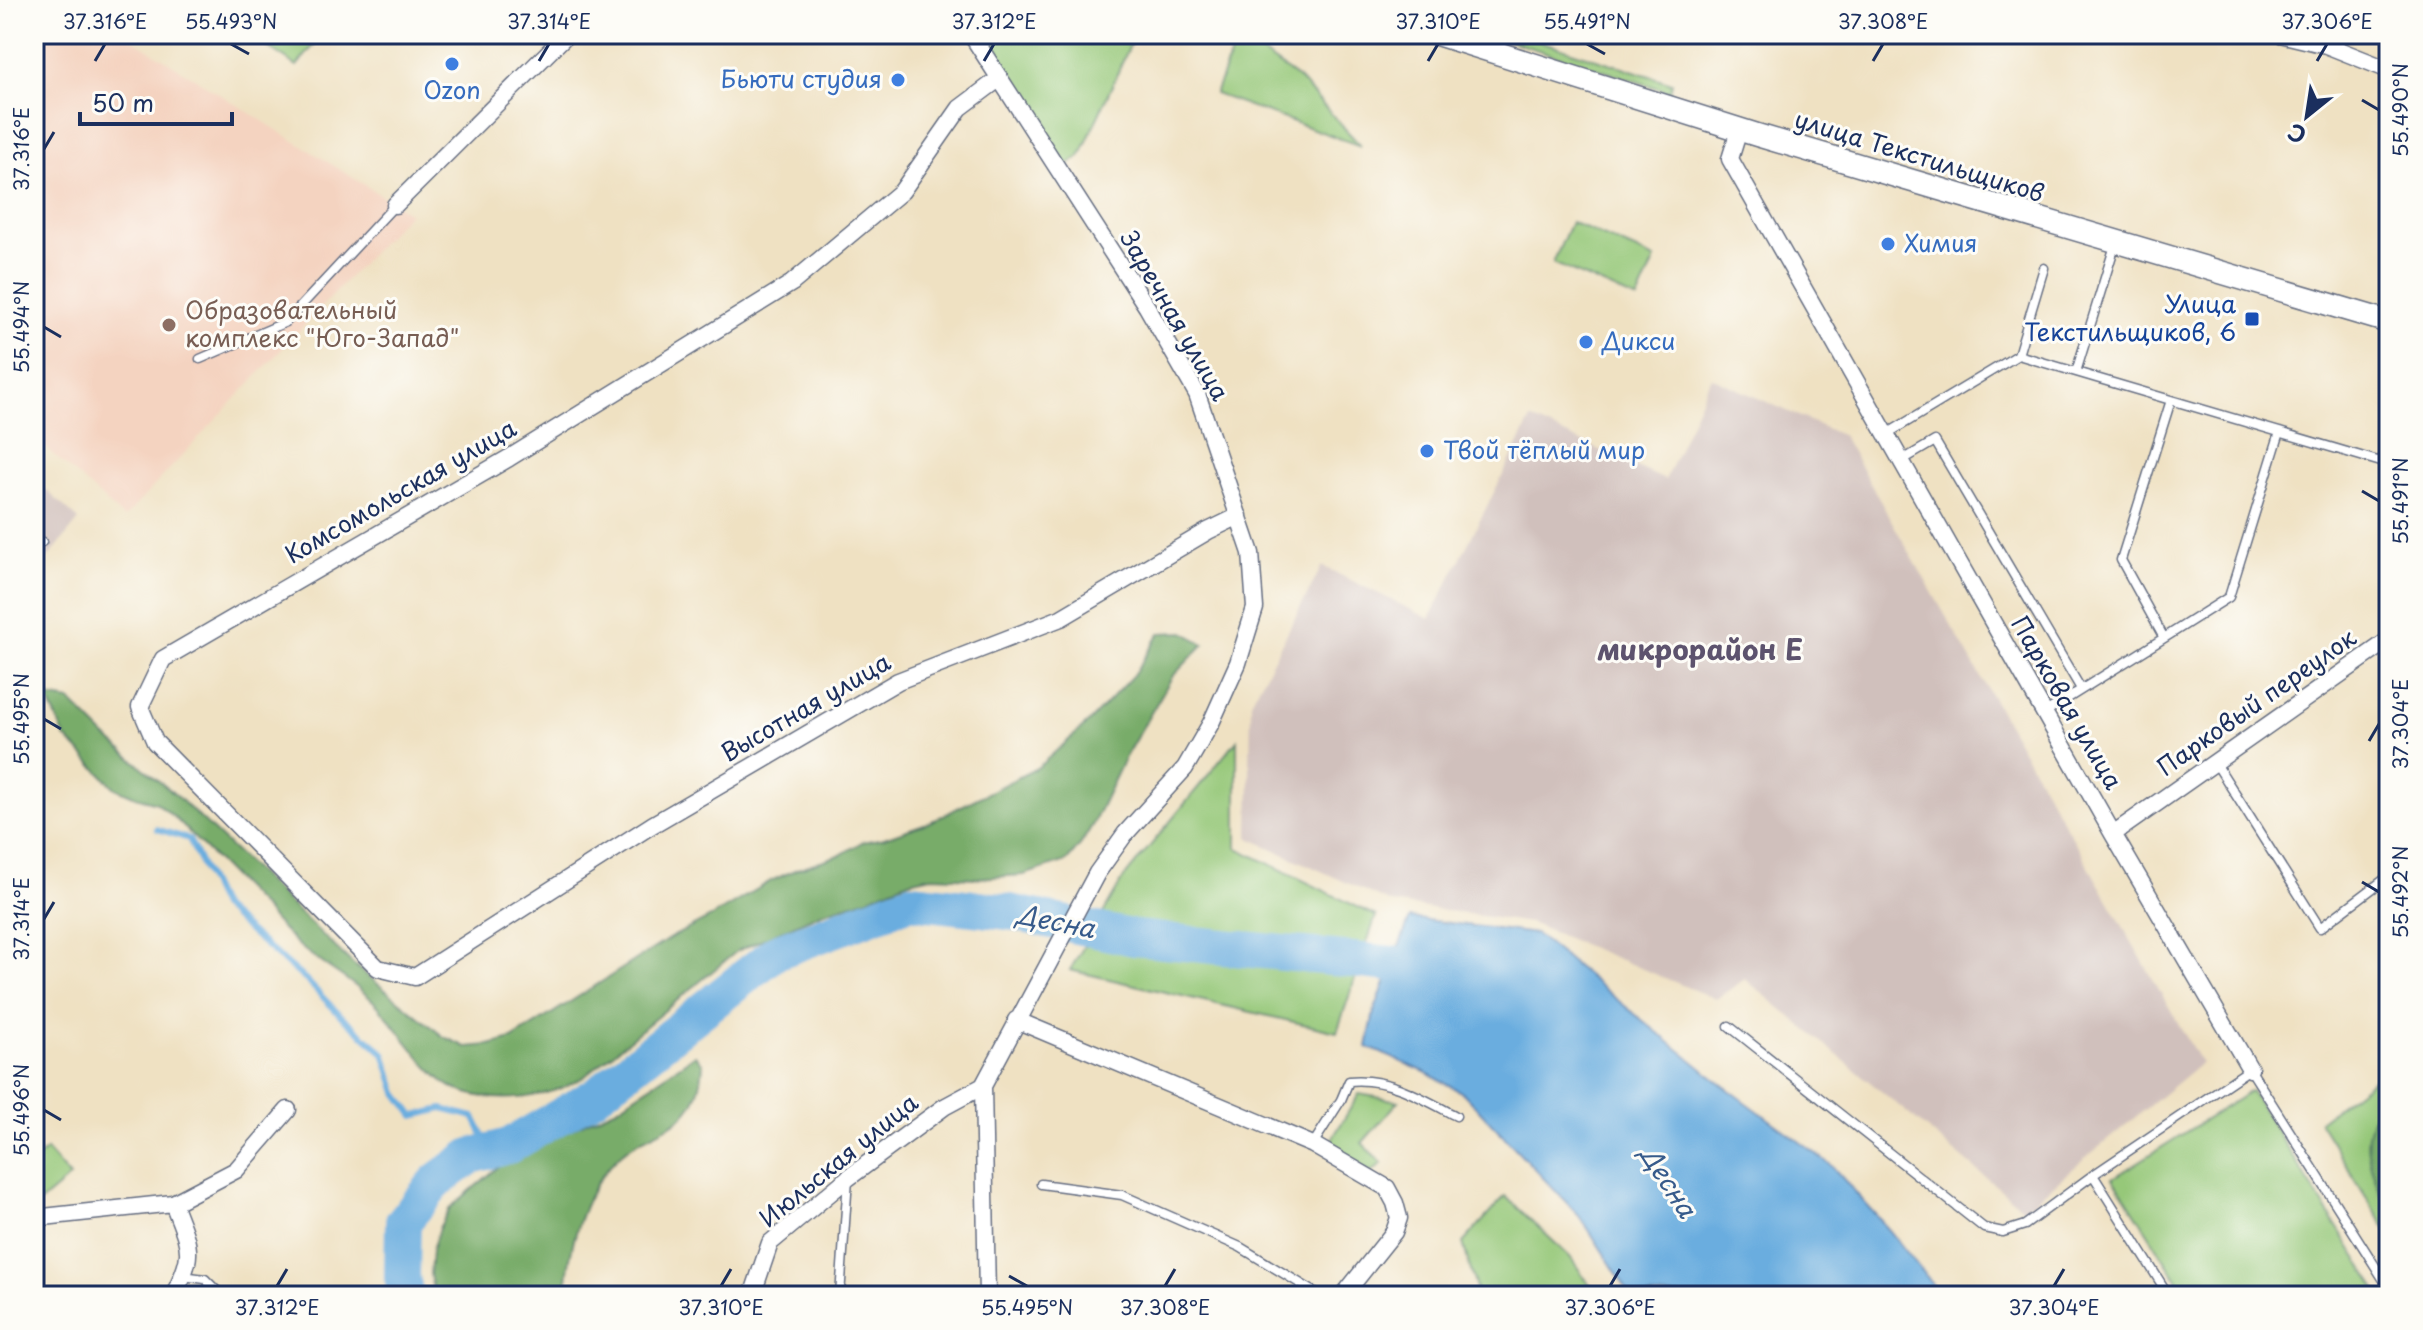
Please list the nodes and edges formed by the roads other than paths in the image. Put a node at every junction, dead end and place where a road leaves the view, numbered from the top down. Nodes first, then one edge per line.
1 (567, 34) edge
2 (971, 34) edge
3 (1437, 34) edge
4 (2280, 34) edge
5 (2389, 70) edge
6 (1000, 78) junction
7 (1739, 130) junction
8 (395, 205) joint
9 (2116, 242) junction
10 (2044, 268) dead end
11 (2389, 322) edge
12 (2018, 355) junction
13 (200, 359) dead end
14 (2076, 372) junction
15 (2171, 400) junction
16 (2280, 432) junction
17 (1885, 435) junction
18 (2389, 435) edge
19 (1900, 461) junction
20 (1239, 516) junction
21 (34, 535) edge
22 (42, 542) dead end
23 (2164, 638) junction
24 (2389, 640) edge
25 (2081, 689) junction
26 (2044, 713) junction
27 (2214, 762) junction
28 (2113, 834) junction
29 (2389, 876) edge
30 (415, 977) joint
31 (1016, 1020) junction
32 (1729, 1026) dead end
33 (2250, 1069) junction
34 (983, 1086) junction
35 (288, 1110) dead end
36 (1456, 1116) dead end
37 (1313, 1145) junction
38 (2093, 1175) junction
39 (848, 1178) junction
40 (1041, 1184) dead end
41 (173, 1203) junction
42 (34, 1218) edge
43 (183, 1276) junction
44 (2389, 1288) edge
45 (173, 1296) edge
46 (222, 1296) edge
47 (752, 1296) edge
48 (840, 1296) edge
49 (987, 1296) edge
50 (1321, 1296) edge
51 (1343, 1296) edge
52 (2169, 1296) edge

1 - 8 street
2 - 6 street, Заречная улица
3 - 7 main road, улица Текстильщиков
4 - 5 street
6 - 20 street, Заречная улица
6 - 30 street, Комсомольская улица
7 - 9 main road, улица Текстильщиков
7 - 17 street, Парковая улица
8 - 13 lane
9 - 11 main road, улица Текстильщиков
9 - 14 lane
10 - 12 lane
12 - 14 lane
12 - 17 lane
14 - 15 lane
15 - 16 lane
15 - 23 lane
16 - 18 lane
16 - 23 lane
17 - 19 street, Парковая улица
19 - 25 lane
19 - 26 street, Парковая улица
20 - 30 street, Высотная улица
20 - 31 street, Заречная улица
21 - 22 lane
23 - 25 lane
24 - 27 street, Парковый переулок
25 - 26 lane
26 - 28 street, Парковая улица
27 - 28 street, Парковый переулок
27 - 29 lane
28 - 33 street, Парковая улица
31 - 34 street, Заречная улица
31 - 37 street
32 - 38 lane
33 - 38 lane
33 - 44 lane, Парковая улица
34 - 39 street, Июльская улица
34 - 49 street, Заречная улица
35 - 41 street
36 - 37 lane
37 - 51 street
38 - 52 lane
39 - 47 street, Июльская улица
39 - 48 lane
40 - 50 lane
41 - 42 street
41 - 43 street
43 - 45 street
43 - 46 lane

